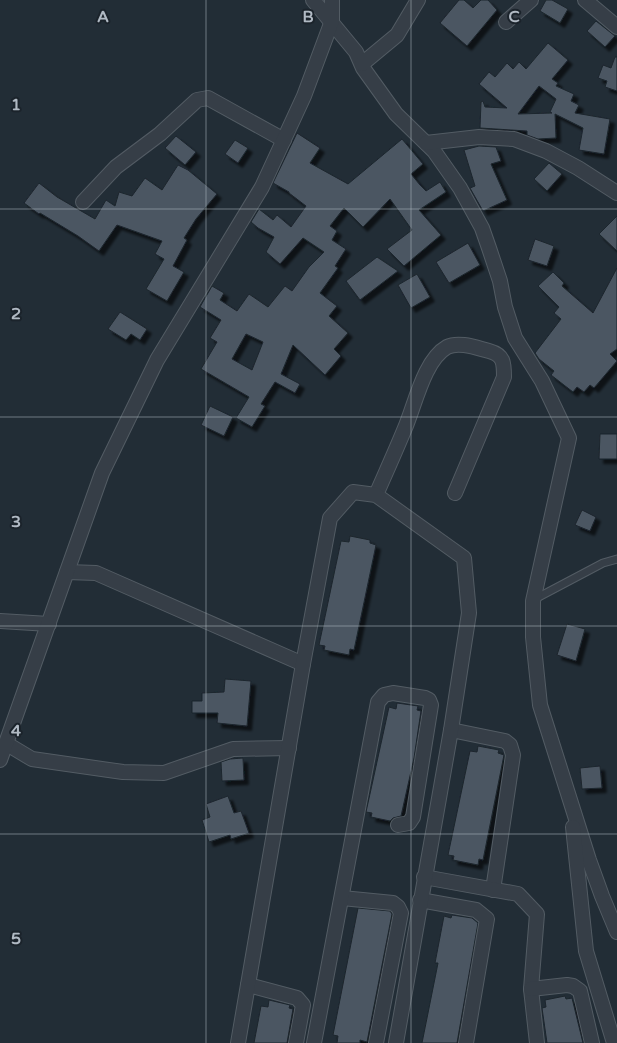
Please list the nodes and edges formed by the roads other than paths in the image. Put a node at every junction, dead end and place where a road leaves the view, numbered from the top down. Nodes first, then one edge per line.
1 (313, 0) edge
2 (332, 0) edge
3 (418, 0) edge
4 (531, 0) edge
5 (585, 0) edge
6 (332, 21) junction
7 (506, 22) dead end
8 (617, 27) edge
9 (362, 64) junction
10 (284, 140) junction
11 (426, 143) junction
12 (617, 193) edge
13 (83, 202) dead end
14 (455, 493) dead end
15 (376, 495) junction
16 (617, 559) edge
17 (67, 572) junction
18 (533, 600) junction
19 (0, 621) edge
20 (48, 624) junction
21 (303, 664) junction
22 (451, 730) junction
23 (7, 744) junction
24 (289, 748) junction
25 (0, 760) edge
26 (569, 799) junction
27 (398, 825) dead end
28 (424, 877) junction
29 (493, 890) junction
30 (342, 898) junction
31 (420, 900) junction
32 (617, 932) edge
33 (248, 985) junction
34 (531, 989) junction
35 (238, 1043) edge
36 (296, 1043) edge
37 (314, 1043) edge
38 (376, 1043) edge
39 (396, 1043) edge
40 (466, 1043) edge
41 (537, 1043) edge
42 (592, 1043) edge
43 (614, 1043) edge

1 - 6 street
2 - 6 street
3 - 9 street
4 - 7 street
5 - 8 street
6 - 9 street
6 - 10 street
9 - 11 street
10 - 13 street
10 - 17 street
11 - 12 street
11 - 18 street
14 - 15 street
15 - 21 street
15 - 22 street
16 - 18 lane
17 - 20 street
17 - 21 street
18 - 26 street
19 - 20 street
20 - 23 street
21 - 24 street
22 - 28 street
22 - 29 street
23 - 24 street
23 - 25 street
24 - 33 street
26 - 32 street
26 - 43 street
27 - 30 street
28 - 29 street
28 - 31 street
29 - 34 street
30 - 37 street
30 - 38 street
31 - 39 street
31 - 40 street
33 - 35 street
33 - 36 street
34 - 41 street
34 - 42 street

